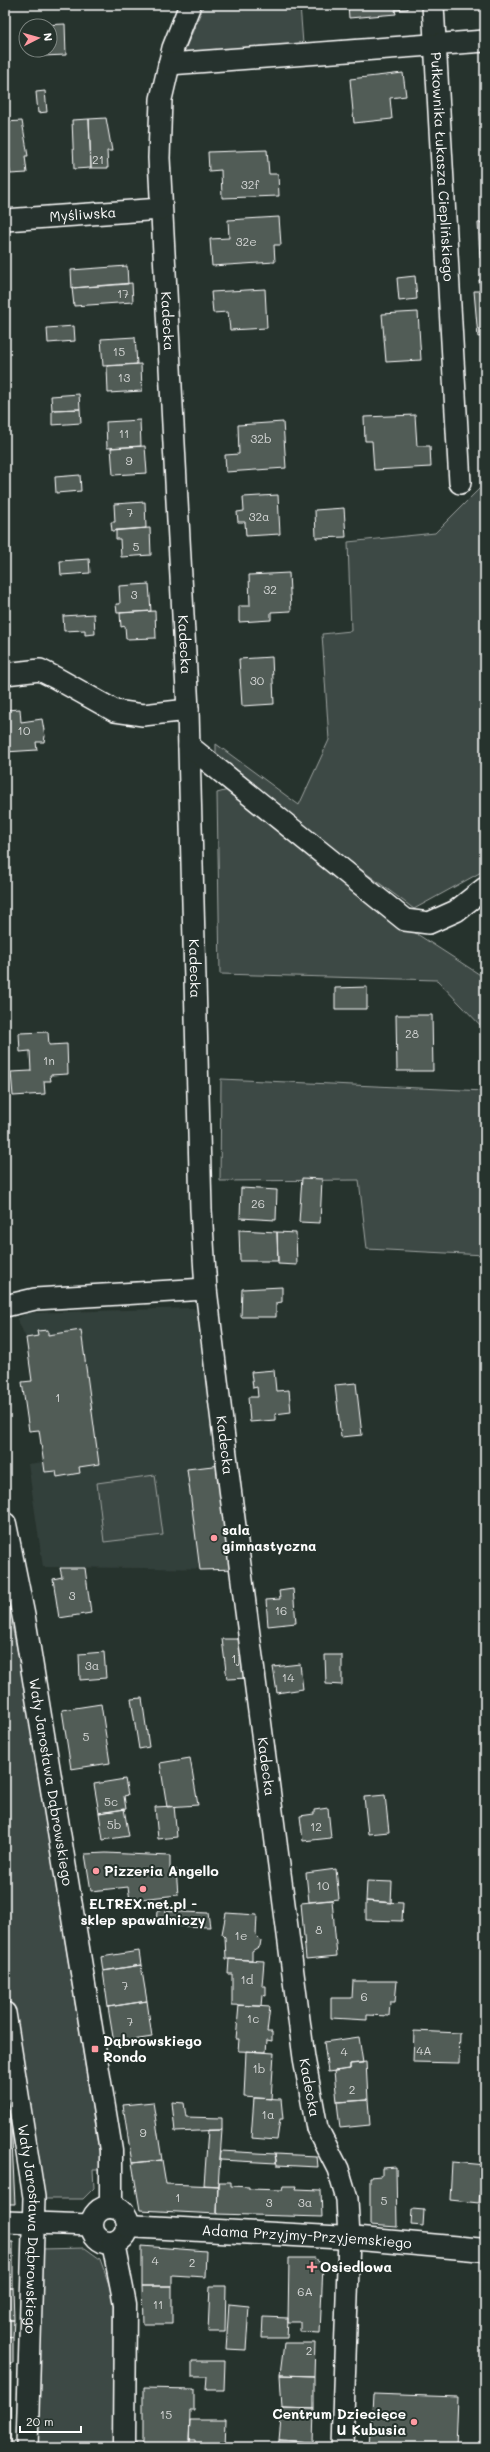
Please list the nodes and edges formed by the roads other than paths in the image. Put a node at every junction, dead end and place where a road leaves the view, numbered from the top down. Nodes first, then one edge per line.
1 (190, 5) edge
2 (433, 5) edge
3 (485, 41) edge
4 (436, 46) junction
5 (169, 64) junction
6 (161, 209) junction
7 (5, 220) edge
8 (460, 482) dead end
9 (5, 674) edge
10 (188, 710) junction
11 (189, 746) junction
12 (485, 888) edge
13 (206, 1289) junction
14 (5, 1306) edge
15 (5, 1524) edge
16 (5, 2014) edge
17 (8, 2045) edge
18 (111, 2207) junction
19 (5, 2222) edge
20 (35, 2222) junction
21 (91, 2225) junction
22 (128, 2226) junction
23 (349, 2238) junction
24 (113, 2244) junction
25 (485, 2250) edge
26 (27, 2447) edge
27 (124, 2447) edge
28 (342, 2447) edge

1 - 5 street, Kadecka
2 - 4 street
3 - 4 street
4 - 5 street, Pułkownika Łukasza Cieplińskiego
4 - 8 street, Pułkownika Łukasza Cieplińskiego
5 - 6 street, Kadecka
6 - 7 street, Myśliwska
6 - 10 street, Kadecka
9 - 10 street
10 - 11 street, Kadecka
11 - 12 street
11 - 13 street, Kadecka
13 - 14 street
13 - 23 street, Kadecka
15 - 18 street, Wały Jarosława Dąbrowskiego
16 - 17 street, Wały Jarosława Dąbrowskiego
17 - 20 street, Wały Jarosława Dąbrowskiego
18 - 21 street
18 - 22 street
19 - 20 street
20 - 21 street
20 - 26 street, Wały Jarosława Dąbrowskiego
21 - 24 street
22 - 23 street, Adama Przyjmy-Przyjemskiego
22 - 24 street
23 - 25 street, Adama Przyjmy-Przyjemskiego
23 - 28 street, Kadecka
24 - 27 street

